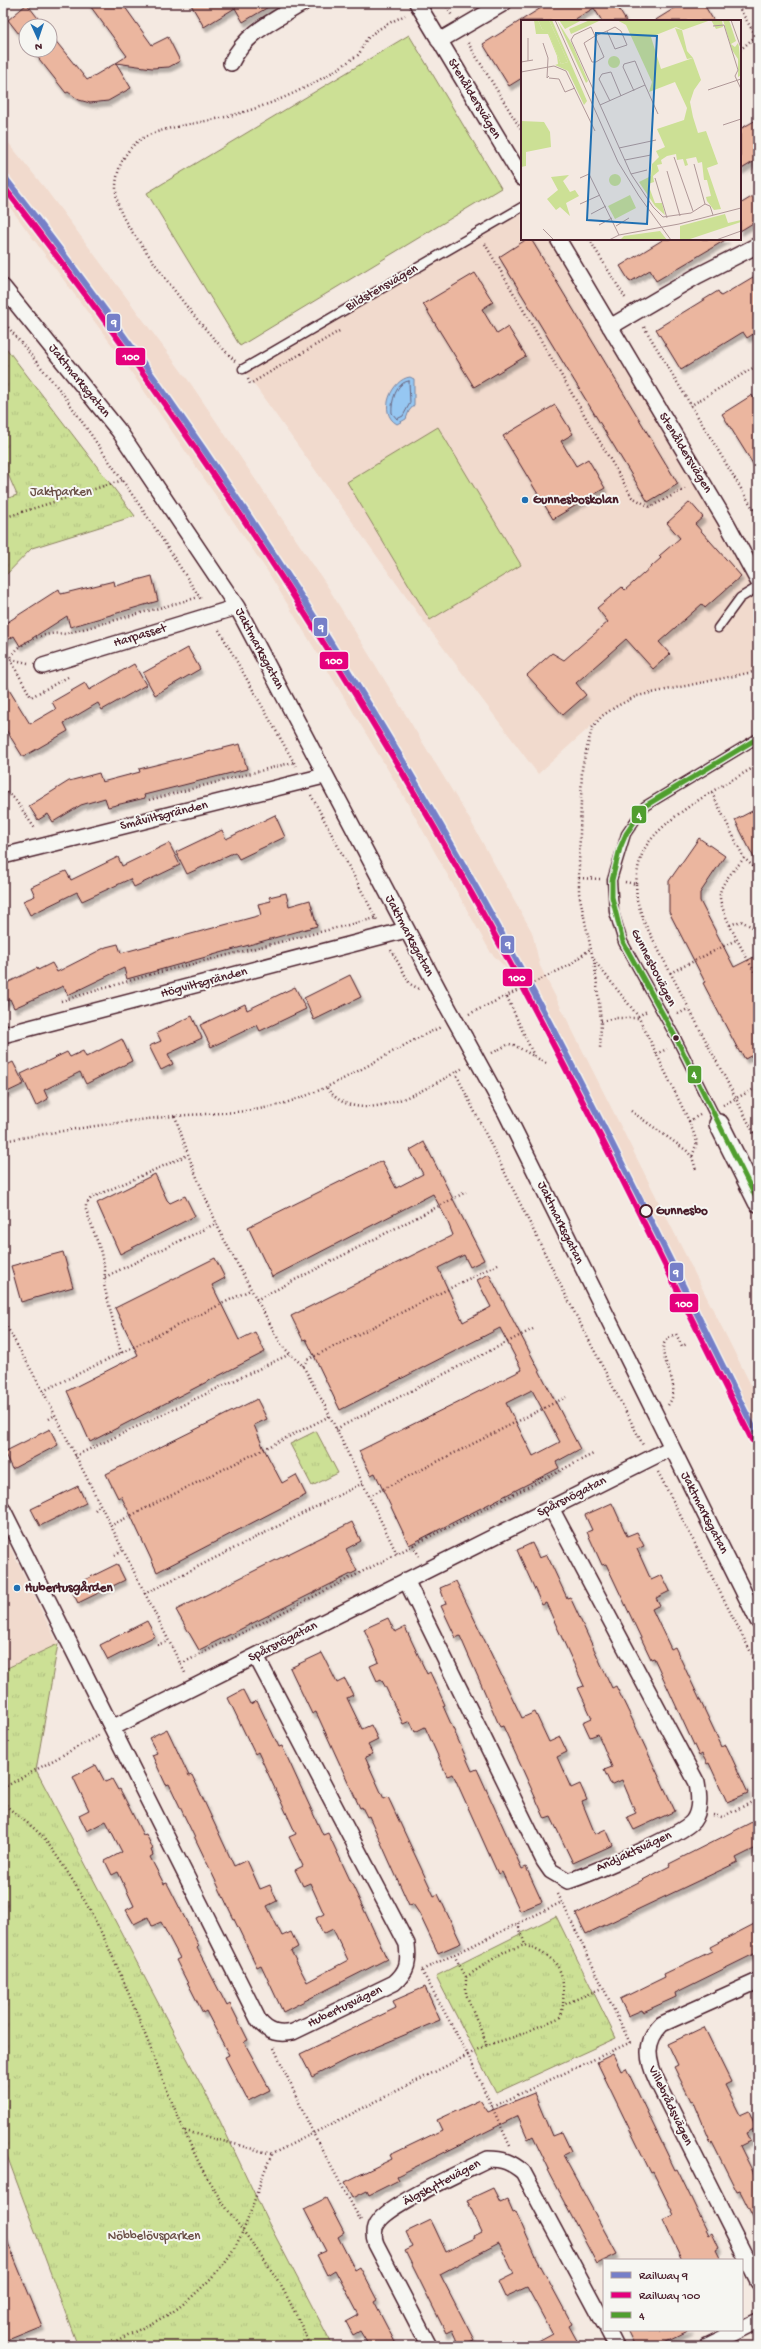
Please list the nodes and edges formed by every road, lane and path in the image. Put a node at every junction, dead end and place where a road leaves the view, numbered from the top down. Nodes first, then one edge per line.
1 (303, 3) edge
2 (445, 3) edge
3 (504, 3) edge
4 (736, 3) edge
5 (418, 5) edge
6 (460, 29) junction
7 (757, 36) edge
8 (439, 41) junction
9 (741, 49) edge
10 (231, 63) dead end
11 (521, 129) edge
12 (521, 176) edge
13 (521, 208) edge
14 (559, 240) edge
15 (590, 240) edge
16 (484, 243) dead end
17 (758, 246) edge
18 (3, 287) edge
19 (635, 312) junction
20 (3, 322) edge
21 (610, 327) junction
22 (758, 365) edge
23 (243, 369) joint
24 (690, 406) junction
25 (122, 480) junction
26 (702, 481) junction
27 (758, 517) edge
28 (3, 518) edge
29 (758, 581) edge
30 (758, 586) edge
31 (237, 607) junction
32 (210, 615) junction
33 (718, 628) dead end
34 (3, 651) edge
35 (42, 666) joint
36 (758, 671) edge
37 (758, 738) edge
38 (294, 762) junction
39 (758, 765) edge
40 (324, 776) junction
41 (304, 781) junction
42 (3, 793) edge
43 (712, 793) junction
44 (142, 802) dead end
45 (44, 828) dead end
46 (3, 856) edge
47 (744, 858) junction
48 (758, 871) edge
49 (579, 878) junction
50 (612, 880) junction
51 (636, 884) junction
52 (376, 918) junction
53 (730, 925) junction
54 (406, 930) junction
55 (758, 930) edge
56 (384, 936) junction
57 (738, 939) junction
58 (590, 949) junction
59 (594, 959) junction
60 (670, 973) junction
61 (758, 979) edge
62 (426, 993) dead end
63 (507, 997) junction
64 (57, 1002) dead end
65 (649, 1010) dead end
66 (465, 1016) dead end
67 (638, 1017) junction
68 (601, 1021) junction
69 (444, 1026) dead end
70 (3, 1035) edge
71 (668, 1048) dead end
72 (600, 1050) dead end
73 (656, 1054) junction
74 (534, 1056) junction
75 (477, 1061) junction
76 (546, 1063) dead end
77 (455, 1072) junction
78 (758, 1087) edge
79 (327, 1088) junction
80 (737, 1097) junction
81 (631, 1111) dead end
82 (175, 1116) junction
83 (716, 1117) junction
84 (689, 1121) junction
85 (3, 1140) edge
86 (758, 1141) edge
87 (188, 1155) junction
88 (692, 1157) junction
89 (696, 1170) dead end
90 (466, 1192) dead end
91 (758, 1202) edge
92 (217, 1223) junction
93 (500, 1263) dead end
94 (104, 1278) junction
95 (250, 1290) junction
96 (256, 1300) junction
97 (3, 1320) edge
98 (533, 1329) dead end
99 (687, 1344) dead end
100 (121, 1353) junction
101 (290, 1354) junction
102 (303, 1366) junction
103 (43, 1391) junction
104 (566, 1397) dead end
105 (654, 1412) junction
106 (55, 1415) junction
107 (330, 1416) junction
108 (49, 1419) dead end
109 (336, 1429) junction
110 (671, 1448) junction
111 (593, 1454) dead end
112 (75, 1456) junction
113 (650, 1459) junction
114 (363, 1483) junction
115 (369, 1496) junction
116 (99, 1506) junction
117 (551, 1508) junction
118 (3, 1510) edge
119 (95, 1510) dead end
120 (110, 1526) junction
121 (414, 1545) junction
122 (122, 1550) junction
123 (397, 1554) junction
124 (115, 1555) dead end
125 (427, 1571) junction
126 (406, 1580) junction
127 (144, 1594) junction
128 (758, 1621) edge
129 (168, 1640) junction
130 (157, 1645) dead end
131 (256, 1656) junction
132 (181, 1664) junction
133 (758, 1666) edge
134 (193, 1687) junction
135 (112, 1728) junction
136 (3, 1788) edge
137 (758, 1799) edge
138 (3, 1802) edge
139 (697, 1812) junction
140 (551, 1871) junction
141 (560, 1903) junction
142 (518, 1923) junction
143 (407, 1944) junction
144 (524, 1945) junction
145 (454, 1955) junction
146 (422, 1971) junction
147 (466, 1977) junction
148 (758, 1981) edge
149 (602, 1988) junction
150 (563, 2005) junction
151 (265, 2028) junction
152 (655, 2031) junction
153 (630, 2043) junction
154 (487, 2045) junction
155 (468, 2055) junction
156 (492, 2107) junction
157 (184, 2131) junction
158 (313, 2133) junction
159 (272, 2154) junction
160 (522, 2172) junction
161 (242, 2232) junction
162 (373, 2237) junction
163 (758, 2282) edge
164 (603, 2321) edge
165 (758, 2321) edge
166 (743, 2328) edge
167 (608, 2331) edge
168 (737, 2331) edge
169 (106, 2346) edge
170 (311, 2346) edge
171 (429, 2346) edge
172 (616, 2346) edge
173 (707, 2346) edge

1 - 10 street
2 - 6 path
3 - 6 street
4 - 7 path
5 - 8 street, Stenåldersvägen
5 - 23 path
6 - 8 street
6 - 11 path
7 - 9 path
8 - 12 street, Stenåldersvägen
13 - 23 lane, Bildstensvägen
14 - 21 street, Stenåldersvägen
15 - 19 path
16 - 26 path
17 - 19 street
18 - 31 street, Jaktmarksgatan
19 - 21 street
19 - 24 path
20 - 25 path
21 - 26 street, Stenåldersvägen
22 - 24 path
24 - 27 path
25 - 28 path
25 - 32 path
26 - 29 street, Stenåldersvägen
30 - 33 lane
31 - 32 street, Harpasset
31 - 40 street, Jaktmarksgatan
32 - 35 street, Harpasset
32 - 38 path
34 - 35 path
36 - 49 path
37 - 50 lane, Gunnesbovägen
38 - 41 path
38 - 44 path
39 - 43 path
40 - 41 street, Småviltsgränden
40 - 54 street, Jaktmarksgatan
41 - 46 street, Småviltsgränden
41 - 52 path
42 - 45 path
43 - 47 path
43 - 51 path
47 - 48 path
47 - 53 path
49 - 50 path
49 - 58 path
50 - 51 path
50 - 83 lane, Gunnesbovägen
51 - 60 path
52 - 56 path
52 - 64 path
53 - 55 path
53 - 57 path
54 - 56 street, Högviltsgränden
54 - 75 street, Jaktmarksgatan, bridge
56 - 62 path
56 - 70 street, Högviltsgränden
57 - 60 path
57 - 61 path
58 - 59 path
58 - 63 path
59 - 67 path
59 - 68 path
60 - 80 path
63 - 66 path
63 - 74 path
65 - 67 path
67 - 68 path
67 - 73 path
68 - 72 path
69 - 79 path
71 - 73 path
73 - 84 path
74 - 75 path
74 - 76 path
75 - 77 path
75 - 105 street, Jaktmarksgatan
77 - 79 path
77 - 113 path
78 - 80 path
79 - 82 path
80 - 83 path
80 - 86 path
81 - 88 path
82 - 85 path
82 - 87 path
83 - 84 path
83 - 91 street
84 - 88 path
87 - 92 path
87 - 94 path
88 - 89 path
90 - 96 path
92 - 94 path
92 - 95 path
93 - 102 path
94 - 100 path
95 - 96 path
95 - 100 path
96 - 101 path
97 - 103 path
98 - 109 path
99 - 105 path
100 - 103 path
101 - 102 path
101 - 112 path
102 - 107 path
103 - 106 path
104 - 115 path
105 - 110 street, Jaktmarksgatan
106 - 108 path
106 - 112 path
107 - 109 path
107 - 120 path
109 - 114 path
110 - 113 street, Spårsnögatan
110 - 128 street, Jaktmarksgatan
111 - 121 path
112 - 116 path
113 - 117 street, Spårsnögatan
113 - 133 path
114 - 115 path
114 - 127 path
115 - 123 path
116 - 119 path
116 - 120 path
117 - 125 street, Spårsnögatan
117 - 139 street
118 - 135 street
120 - 122 path
121 - 123 path
121 - 125 path
122 - 124 path
122 - 127 path
123 - 132 path
125 - 126 street, Spårsnögatan
126 - 131 street, Spårsnögatan
126 - 140 street, Andjaktsvägen
127 - 129 path
129 - 130 path
129 - 132 path
131 - 134 street, Spårsnögatan
131 - 143 street, Hubertusvägen
132 - 134 path
134 - 135 street, Spårsnögatan
135 - 136 path
135 - 151 street
137 - 139 path
138 - 157 path
139 - 140 street, Andjaktsvägen
140 - 141 path
141 - 142 path
141 - 149 path
142 - 144 path
142 - 145 path
143 - 146 path
143 - 151 street, Hubertusvägen
144 - 147 path
144 - 150 path
145 - 146 path
145 - 147 path
146 - 155 path
147 - 154 path
148 - 152 street
149 - 150 path
149 - 153 path
150 - 154 path
151 - 158 path
152 - 153 path
152 - 163 street, Villebrådsvägen
153 - 156 path
154 - 155 path
155 - 156 path
155 - 158 path
156 - 160 path
157 - 159 path
157 - 161 path
158 - 159 path
158 - 162 path
159 - 161 path
160 - 162 street, Älgskyttevägen
160 - 164 street, Älgskyttevägen
161 - 169 path
161 - 170 path
162 - 171 street
165 - 166 street
167 - 172 street
168 - 173 street

